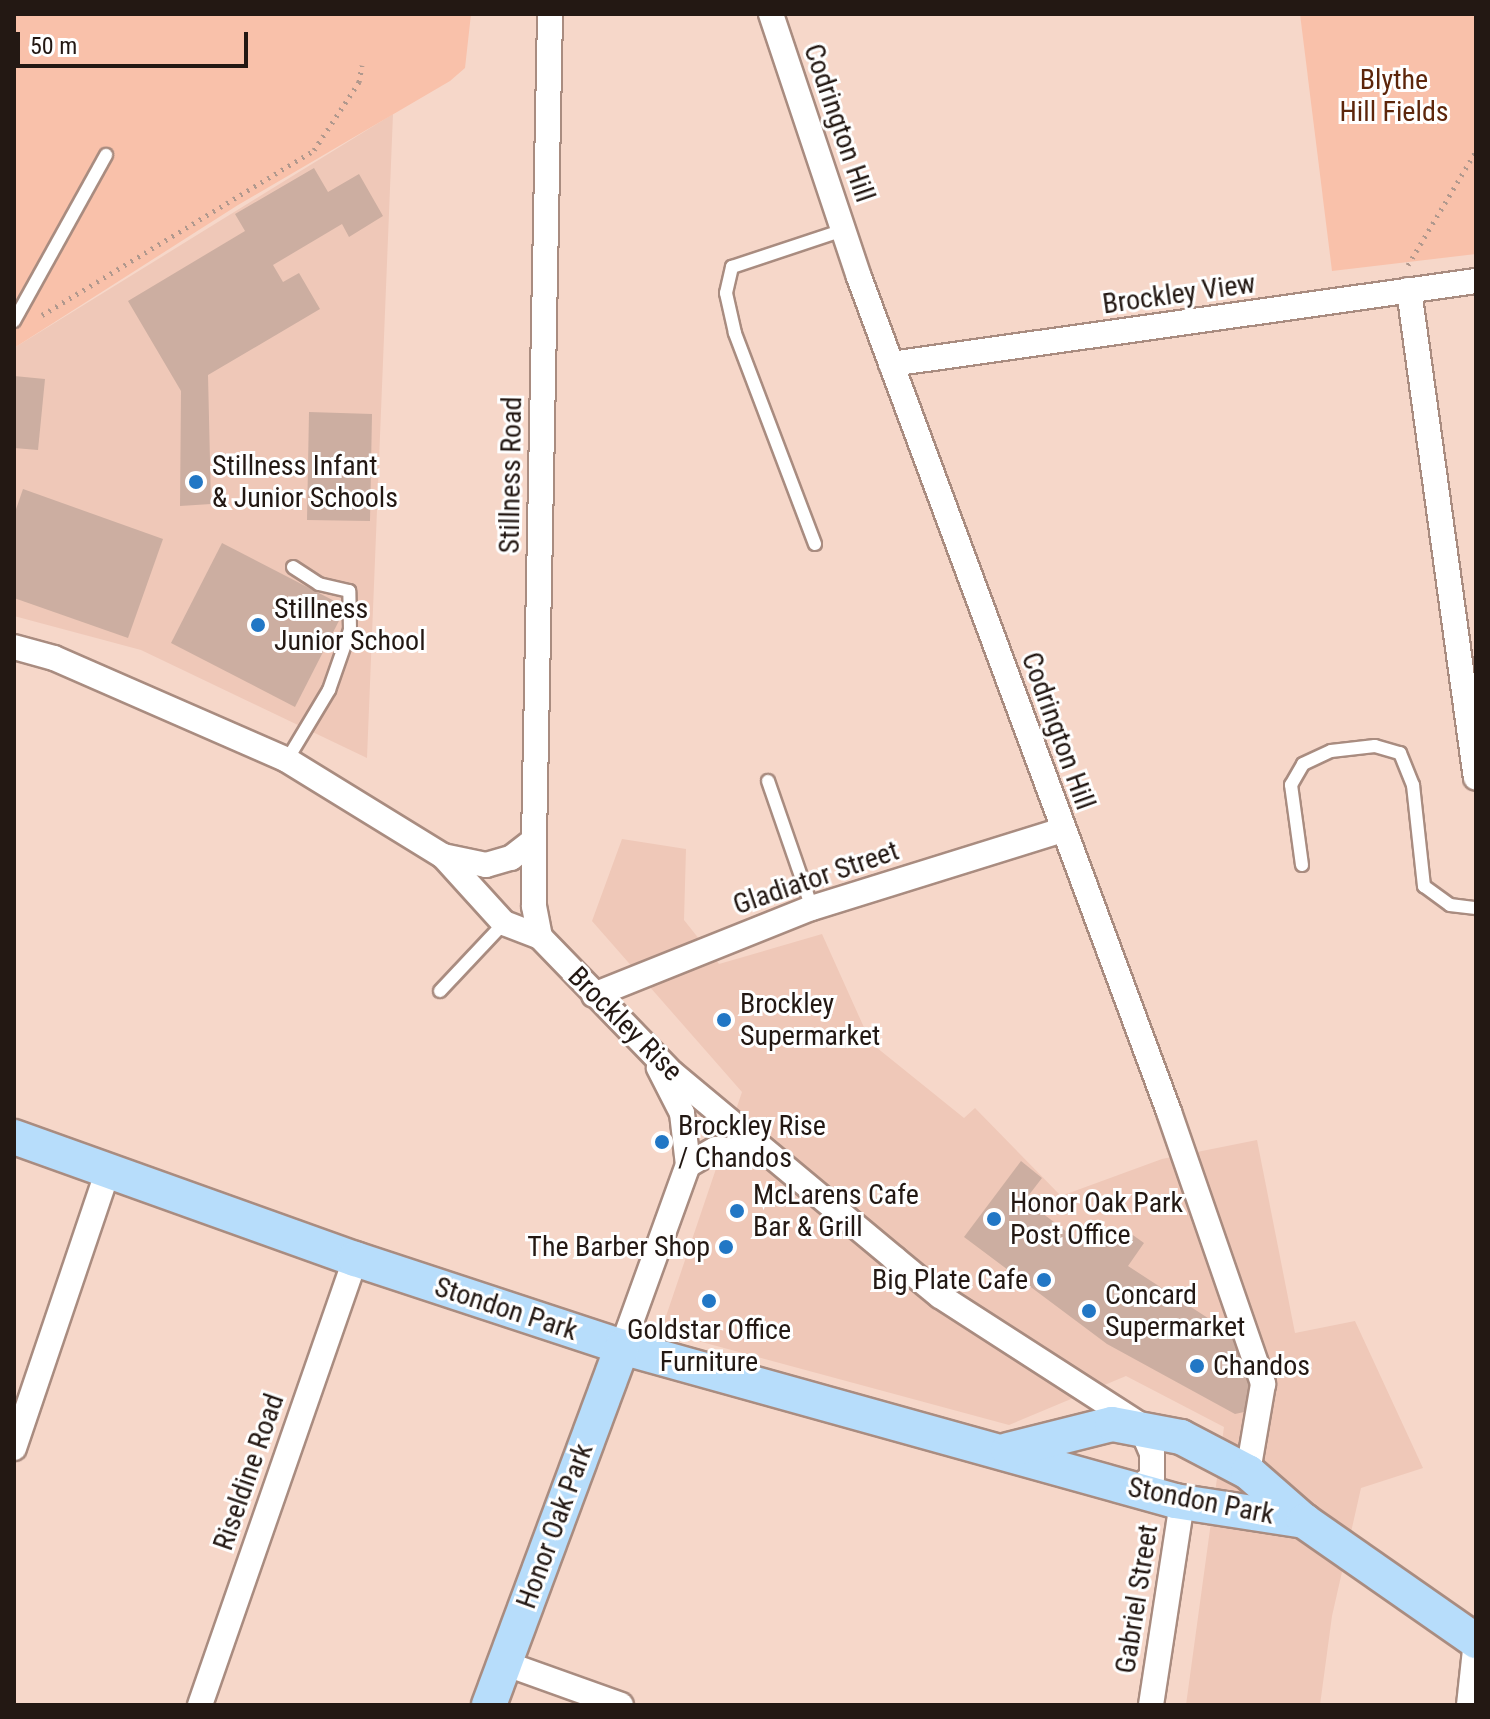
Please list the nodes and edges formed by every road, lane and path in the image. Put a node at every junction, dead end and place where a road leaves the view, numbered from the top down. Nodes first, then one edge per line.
1 (550, 14) edge
2 (774, 15) edge
3 (362, 65) dead end
4 (1476, 151) edge
5 (106, 155) dead end
6 (843, 230) junction
7 (1476, 281) edge
8 (1409, 290) junction
9 (37, 317) dead end
10 (14, 321) edge
11 (891, 364) junction
12 (815, 544) dead end
13 (293, 567) dead end
14 (14, 647) edge
15 (287, 760) junction
16 (1476, 777) edge
17 (768, 781) dead end
18 (1062, 830) junction
19 (534, 840) junction
20 (443, 856) junction
21 (1302, 865) dead end
22 (812, 908) junction
23 (1476, 908) edge
24 (504, 923) junction
25 (540, 937) junction
26 (440, 991) dead end
27 (594, 995) junction
28 (649, 1048) junction
29 (14, 1137) edge
30 (766, 1153) junction
31 (688, 1165) junction
32 (108, 1171) junction
33 (355, 1259) junction
34 (622, 1347) junction
35 (1140, 1425) junction
36 (1086, 1432) junction
37 (14, 1448) edge
38 (1008, 1450) junction
39 (1248, 1472) junction
40 (1091, 1476) junction
41 (1135, 1490) junction
42 (1182, 1502) junction
43 (1304, 1521) junction
44 (1476, 1641) edge
45 (504, 1663) junction
46 (200, 1705) edge
47 (489, 1705) edge
48 (621, 1705) edge
49 (1151, 1705) edge
50 (1469, 1705) edge

1 - 19 street, Stillness Road
2 - 6 street, Codrington Hill
3 - 9 path
4 - 8 path
5 - 10 lane
6 - 11 street, Codrington Hill
6 - 12 lane
7 - 8 street, Brockley View
8 - 11 street, Brockley View
8 - 16 street
11 - 18 street, Codrington Hill
13 - 15 lane
14 - 15 street, Brockley Rise
15 - 20 street, Brockley Rise
17 - 22 lane
18 - 22 street, Gladiator Street
18 - 39 street, Codrington Hill
19 - 20 street
19 - 25 street, Stillness Road
20 - 24 street, Brockley Rise
21 - 23 lane
22 - 27 street, Gladiator Street
24 - 25 street, Brockley Rise
24 - 26 lane
25 - 27 street, Brockley Rise
27 - 28 street, Brockley Rise
28 - 30 street, Brockley Rise
28 - 31 street
29 - 32 main road, Stondon Park
30 - 31 street
30 - 35 street, Brockley Rise
31 - 34 street
32 - 33 main road, Stondon Park
32 - 37 street
33 - 34 main road, Stondon Park
33 - 46 street, Riseldine Road
34 - 38 main road, Stondon Park
34 - 45 main road, Honor Oak Park
35 - 36 main road, Stondon Park
35 - 39 main road, Stondon Park
35 - 41 street
36 - 38 main road, Stondon Park
36 - 40 main road, Stondon Park
38 - 40 main road, Stondon Park
39 - 43 main road, Stondon Park
40 - 41 main road, Stondon Park
41 - 42 main road, Stondon Park
42 - 43 main road, Stondon Park
42 - 49 street, Gabriel Street
43 - 44 main road
44 - 50 street
45 - 47 main road, Honor Oak Park
45 - 48 street

